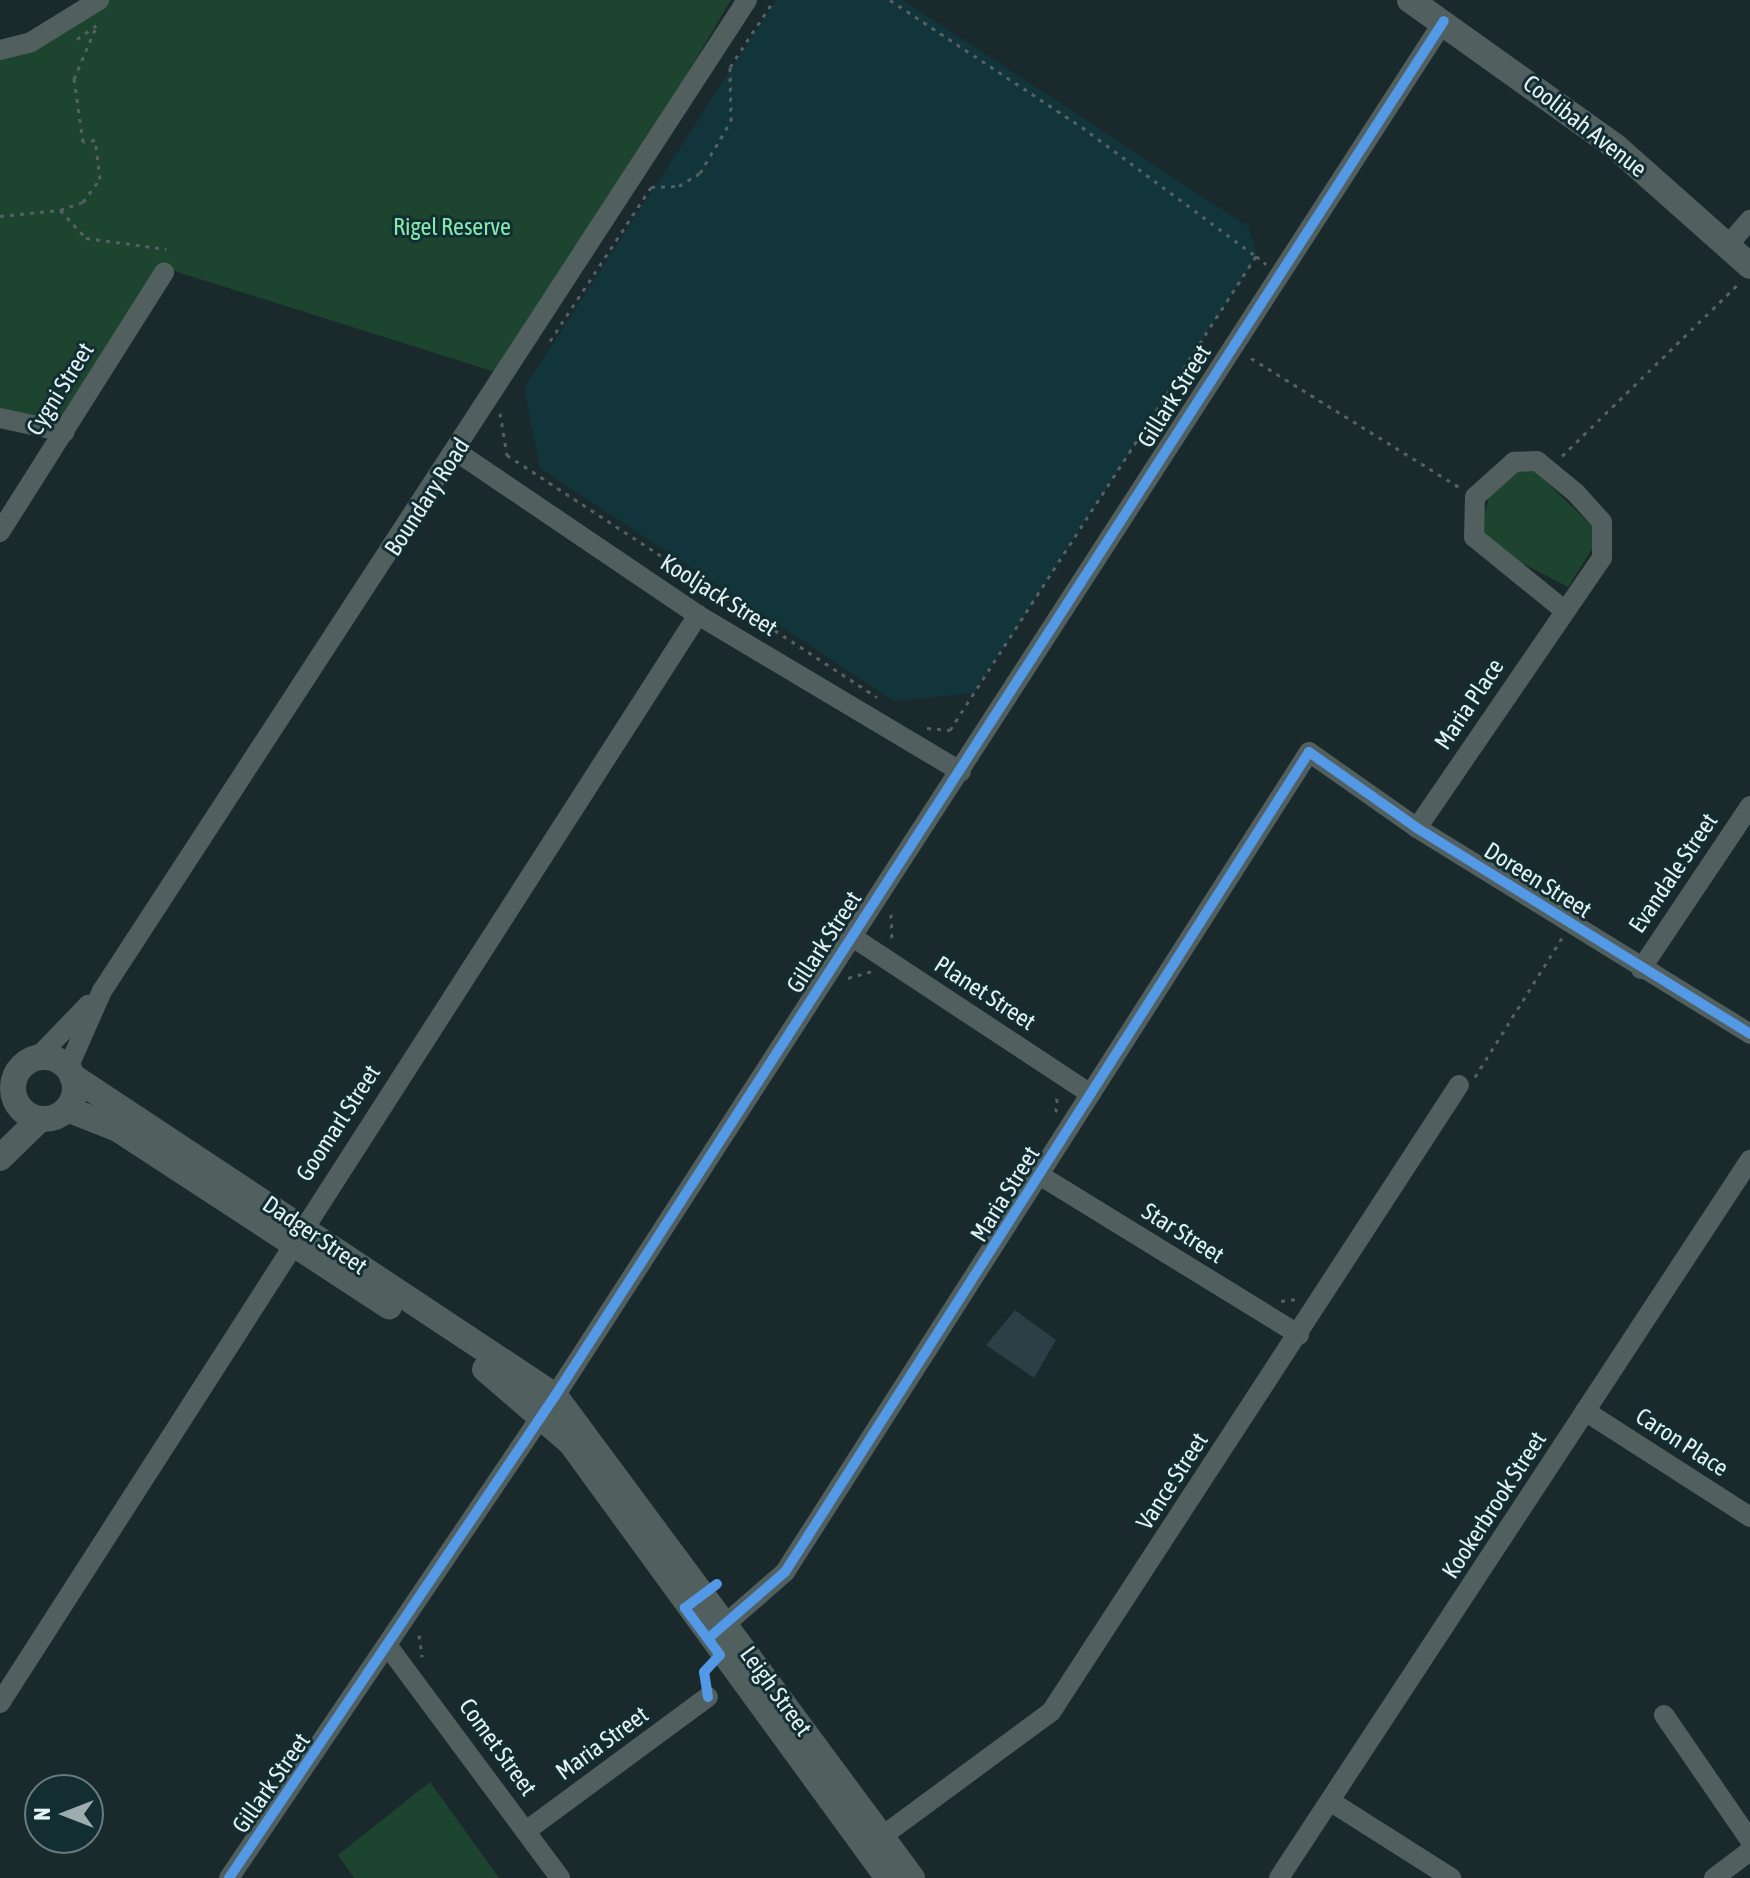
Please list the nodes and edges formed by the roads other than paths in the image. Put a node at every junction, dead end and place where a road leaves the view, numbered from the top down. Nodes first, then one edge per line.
1 (99, 0) edge
2 (747, 0) edge
3 (1410, 0) edge
4 (1444, 21) junction
5 (0, 50) edge
6 (1750, 220) edge
7 (1729, 244) junction
8 (164, 273) dead end
9 (1744, 275) edge
10 (0, 418) edge
11 (64, 432) junction
12 (457, 452) junction
13 (0, 532) edge
14 (1565, 611) junction
15 (698, 615) junction
16 (1309, 752) joint
17 (961, 772) junction
18 (1750, 806) edge
19 (1417, 828) junction
20 (851, 936) junction
21 (1641, 969) junction
22 (102, 991) junction
23 (1750, 1034) edge
24 (32, 1060) junction
25 (0, 1067) edge
26 (70, 1072) junction
27 (1459, 1085) road end
28 (1091, 1094) junction
29 (10, 1098) edge
30 (67, 1109) junction
31 (40, 1119) junction
32 (0, 1139) edge
33 (0, 1158) edge
34 (1750, 1160) edge
35 (1041, 1176) junction
36 (1742, 1188) edge
37 (298, 1234) junction
38 (1299, 1335) junction
39 (550, 1405) junction
40 (1585, 1411) junction
41 (1750, 1517) edge
42 (720, 1631) junction
43 (390, 1649) junction
44 (708, 1697) dead end
45 (0, 1703) edge
46 (1664, 1715) dead end
47 (1333, 1803) junction
48 (526, 1831) junction
49 (1750, 1840) edge
50 (874, 1842) junction
51 (1750, 1851) edge
52 (229, 1878) edge
53 (560, 1878) edge
54 (888, 1878) edge
55 (912, 1878) edge
56 (1279, 1878) edge
57 (1451, 1878) edge
58 (1714, 1878) edge

1 - 5 street
2 - 12 street, Boundary Road
3 - 4 street, Coolibah Avenue
4 - 7 street, Coolibah Avenue
4 - 17 street, Gillark Street
6 - 7 street
7 - 9 street, Coolibah Avenue
8 - 11 street, Cygni Street
10 - 11 street
11 - 13 street, Cygni Street
12 - 15 street, Kooljack Street
12 - 22 street, Boundary Road
14 - 14 street, Maria Place
14 - 19 street, Maria Place
15 - 17 street, Kooljack Street
15 - 37 street, Goomarl Street
16 - 19 street, Doreen Street
16 - 28 street, Maria Street
17 - 20 street, Gillark Street
18 - 21 street, Evandale Street
19 - 21 street, Doreen Street
20 - 28 street, Planet Street
20 - 39 street, Gillark Street
21 - 23 street, Doreen Street
22 - 24 street, Boundary Road
22 - 26 street, Boundary Road
24 - 25 street
24 - 26 street
24 - 29 street
26 - 30 street
26 - 37 street, Dadger Street
27 - 38 street, Vance Street
28 - 35 street, Maria Street
29 - 31 street
29 - 32 street
30 - 31 street
30 - 37 street, Dadger Street
31 - 33 street
34 - 36 street, Kookerbrook Street
35 - 38 street, Star Street
35 - 42 street, Maria Street
36 - 40 street, Kookerbrook Street
37 - 39 street, Dadger Street
37 - 45 street, Goomarl Street
38 - 50 street, Vance Street
39 - 42 street, Leigh Street
39 - 43 street, Gillark Street
40 - 41 street, Caron Place
40 - 47 street, Kookerbrook Street
42 - 50 street, Leigh Street
43 - 48 street, Comet Street
43 - 52 street, Gillark Street
44 - 48 street, Maria Street
46 - 49 street
47 - 56 street, Kookerbrook Street
47 - 57 street
48 - 53 street, Comet Street
50 - 54 street, Leigh Street
50 - 55 street, Leigh Street
51 - 58 street

